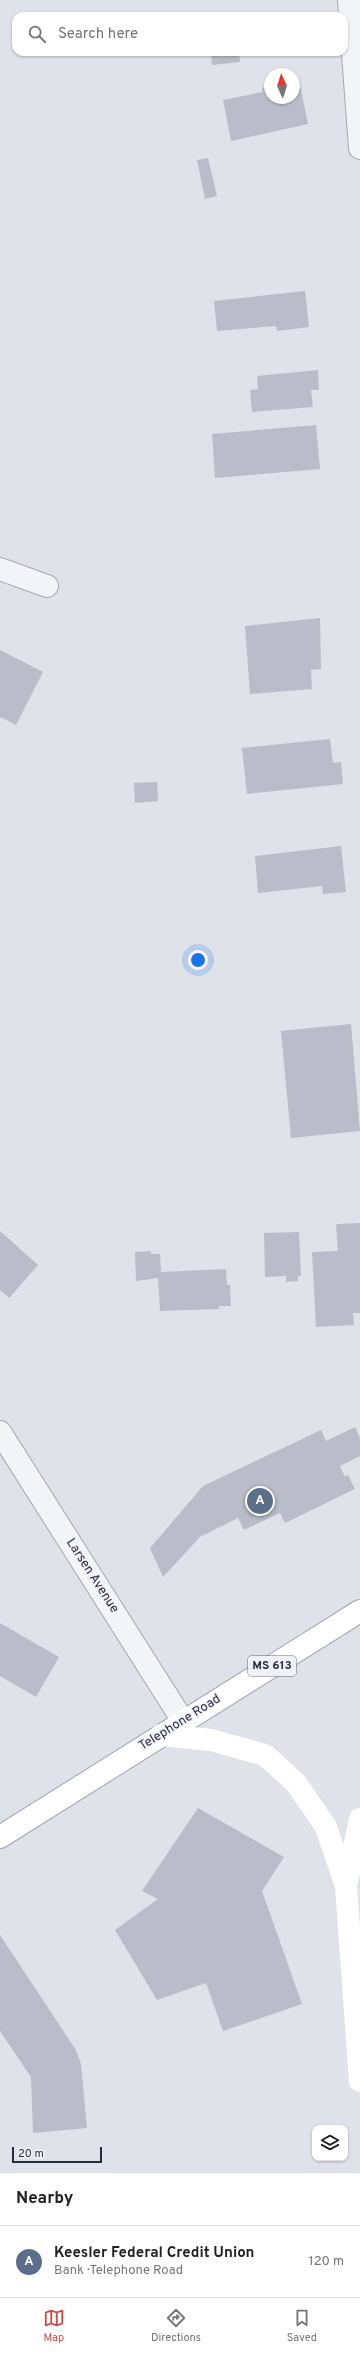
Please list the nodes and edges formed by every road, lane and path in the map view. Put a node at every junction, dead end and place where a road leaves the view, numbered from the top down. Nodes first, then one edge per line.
1 (349, 0) edge
2 (360, 148) edge
3 (0, 569) edge
4 (47, 586) dead end
5 (0, 1432) edge
6 (360, 1610) edge
7 (183, 1722) junction
8 (161, 1734) junction
9 (360, 1819) edge
10 (0, 1837) edge
11 (346, 1886) junction
12 (360, 2081) edge

1 - 2 street
3 - 4 street
5 - 7 street, Larsen Avenue
6 - 7 main road, Telephone Road / MS 613
7 - 8 main road, Telephone Road / MS 613
8 - 10 main road, Telephone Road / MS 613
8 - 11 main road
9 - 11 main road
11 - 12 main road

